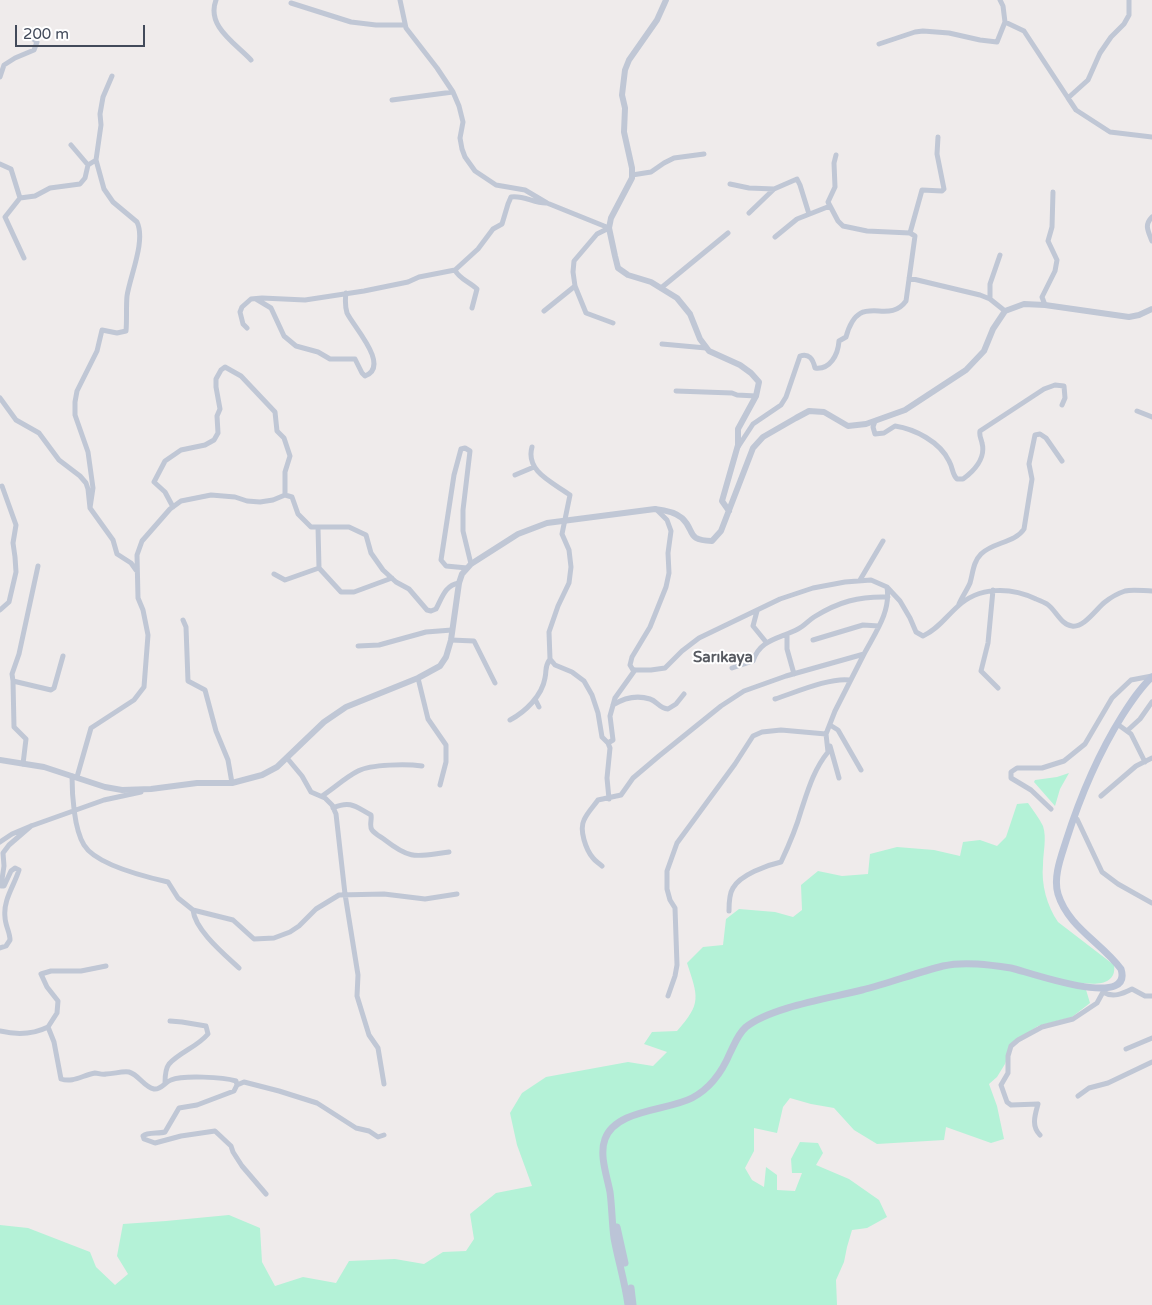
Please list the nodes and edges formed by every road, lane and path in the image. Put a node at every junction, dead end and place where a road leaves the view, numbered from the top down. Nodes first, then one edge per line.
1 (216, 0) edge
2 (400, 0) edge
3 (666, 0) edge
4 (1000, 0) edge
5 (1129, 0) edge
6 (291, 3) dead end
7 (1005, 22) junction
8 (406, 25) junction
9 (30, 36) dead end
10 (879, 44) dead end
11 (250, 60) dead end
12 (112, 76) dead end
13 (0, 77) edge
14 (453, 92) junction
15 (1068, 98) junction
16 (392, 100) dead end
17 (1152, 137) edge
18 (938, 138) dead end
19 (71, 146) dead end
20 (704, 154) dead end
21 (836, 155) dead end
22 (96, 160) junction
23 (0, 164) edge
24 (88, 165) junction
25 (632, 174) junction
26 (730, 184) dead end
27 (774, 189) junction
28 (1053, 192) dead end
29 (20, 198) junction
30 (548, 203) junction
31 (830, 206) junction
32 (749, 213) dead end
33 (809, 214) junction
34 (1152, 217) edge
35 (609, 228) junction
36 (728, 232) dead end
37 (910, 233) junction
38 (775, 237) dead end
39 (1152, 240) edge
40 (1000, 255) dead end
41 (24, 258) dead end
42 (455, 270) junction
43 (909, 278) junction
44 (575, 286) junction
45 (661, 288) junction
46 (346, 293) junction
47 (255, 299) junction
48 (990, 299) junction
49 (1045, 305) junction
50 (472, 308) dead end
51 (1152, 309) edge
52 (544, 311) dead end
53 (1005, 311) junction
54 (613, 322) dead end
55 (247, 328) dead end
56 (662, 344) dead end
57 (706, 348) junction
58 (676, 391) dead end
59 (756, 396) junction
60 (0, 398) edge
61 (1062, 405) dead end
62 (1137, 411) dead end
63 (1152, 417) edge
64 (875, 421) junction
65 (532, 447) dead end
66 (736, 449) junction
67 (1062, 460) dead end
68 (534, 468) junction
69 (515, 475) dead end
70 (2, 486) dead end
71 (285, 495) junction
72 (173, 507) junction
73 (90, 508) junction
74 (655, 509) junction
75 (729, 511) junction
76 (564, 520) junction
77 (318, 527) junction
78 (883, 541) dead end
79 (38, 566) dead end
80 (469, 566) junction
81 (319, 568) junction
82 (137, 571) junction
83 (274, 574) dead end
84 (392, 578) junction
85 (860, 580) junction
86 (458, 583) junction
87 (887, 587) junction
88 (993, 590) junction
89 (1152, 591) edge
90 (888, 597) junction
91 (958, 605) junction
92 (0, 610) edge
93 (757, 611) junction
94 (183, 620) dead end
95 (879, 626) junction
96 (452, 630) junction
97 (787, 634) junction
98 (451, 640) junction
99 (813, 640) dead end
100 (766, 642) junction
101 (358, 646) dead end
102 (864, 654) junction
103 (62, 656) dead end
104 (550, 659) junction
105 (732, 668) dead end
106 (635, 670) junction
107 (794, 674) junction
108 (1152, 676) edge
109 (418, 678) junction
110 (850, 680) junction
111 (13, 681) junction
112 (1152, 681) edge
113 (495, 683) dead end
114 (998, 688) dead end
115 (684, 694) dead end
116 (535, 699) junction
117 (775, 699) dead end
118 (1152, 702) edge
119 (613, 705) junction
120 (540, 707) dead end
121 (510, 720) dead end
122 (830, 725) junction
123 (1120, 726) junction
124 (1128, 730) junction
125 (826, 734) junction
126 (608, 743) junction
127 (286, 758) junction
128 (1152, 758) edge
129 (0, 760) edge
130 (1145, 762) junction
131 (23, 764) junction
132 (422, 766) dead end
133 (861, 770) dead end
134 (74, 777) junction
135 (839, 778) dead end
136 (232, 782) junction
137 (440, 785) dead end
138 (151, 789) junction
139 (322, 796) junction
140 (1101, 796) dead end
141 (609, 798) junction
142 (334, 808) junction
143 (1051, 809) dead end
144 (76, 811) junction
145 (1077, 819) junction
146 (31, 826) junction
147 (0, 842) edge
148 (449, 852) dead end
149 (602, 866) dead end
150 (345, 894) junction
151 (457, 894) dead end
152 (1152, 903) edge
153 (193, 910) junction
154 (728, 911) dead end
155 (0, 948) edge
156 (106, 966) dead end
157 (238, 968) dead end
158 (1103, 992) junction
159 (668, 996) dead end
160 (1152, 996) edge
161 (170, 1022) dead end
162 (48, 1027) junction
163 (0, 1031) edge
164 (1152, 1038) edge
165 (1126, 1049) dead end
166 (1152, 1062) edge
167 (166, 1083) junction
168 (384, 1084) dead end
169 (237, 1085) junction
170 (1078, 1096) dead end
171 (384, 1134) dead end
172 (1040, 1135) dead end
173 (266, 1194) dead end
174 (628, 1305) edge
175 (633, 1305) edge

1 - 11 street
2 - 8 street
3 - 25 street
4 - 7 street
5 - 15 street
6 - 8 street
7 - 10 street
7 - 15 street
8 - 14 street
9 - 13 street
12 - 22 street
14 - 16 street
14 - 30 street
15 - 17 street
18 - 37 street
19 - 24 street
20 - 25 street
21 - 31 street
22 - 24 street
22 - 73 street
23 - 29 street
24 - 29 street
25 - 35 street
26 - 27 street
27 - 32 street
27 - 33 street
28 - 49 street
29 - 41 street
30 - 35 street
30 - 42 street
31 - 33 street
31 - 37 street
33 - 38 street
34 - 39 street
35 - 44 street
35 - 45 street
36 - 45 street
37 - 43 street
40 - 48 street
42 - 46 street
42 - 50 street
43 - 48 street
43 - 66 street
44 - 52 street
44 - 54 street
45 - 57 street
46 - 47 street
46 - 47 street
47 - 55 street
48 - 53 street
49 - 51 street
49 - 53 street
53 - 64 street
56 - 57 street
57 - 59 street
58 - 59 street
59 - 66 street
60 - 73 street
61 - 64 street
62 - 63 street
64 - 75 street
65 - 68 street
66 - 75 street
67 - 91 street
68 - 69 street
68 - 76 street
70 - 92 street
71 - 72 street
71 - 72 street
71 - 77 street
72 - 82 street
73 - 82 street
74 - 75 street
74 - 76 street
74 - 106 street
76 - 80 street
76 - 104 street
77 - 81 street
77 - 84 street
78 - 85 street
79 - 111 street
80 - 80 street
80 - 86 street
81 - 83 street
81 - 84 street
82 - 134 street
84 - 86 street
85 - 87 street
85 - 93 street
86 - 96 street
87 - 90 street
87 - 91 street
88 - 89 street
88 - 91 street
88 - 114 street
90 - 95 street
90 - 97 street
93 - 100 street
93 - 106 street
94 - 136 street
95 - 99 street
95 - 102 street
96 - 98 street
96 - 101 street
97 - 100 street
97 - 107 street
98 - 109 street
98 - 113 street
100 - 105 street
102 - 107 street
102 - 110 street
103 - 111 street
104 - 116 street
104 - 126 street
106 - 119 street
107 - 141 street
108 - 143 street
108 - 174 main road
109 - 127 street
109 - 137 street
110 - 117 street
110 - 122 street
111 - 131 street
112 - 123 main road
115 - 119 street
116 - 120 street
116 - 121 street
118 - 124 street
119 - 126 street
122 - 125 street
122 - 133 street
123 - 124 street
123 - 145 main road
124 - 130 street
125 - 135 street
125 - 154 street
125 - 159 street
126 - 141 street
127 - 136 street
127 - 139 street
128 - 130 street
129 - 131 street
130 - 140 street
131 - 134 street
132 - 139 street
134 - 138 street
134 - 144 street
136 - 138 street
138 - 144 street
139 - 142 street
141 - 149 street
142 - 148 street
142 - 150 street
144 - 146 street
144 - 153 street
145 - 152 street
145 - 158 main road
146 - 147 street
146 - 155 street
150 - 151 street
150 - 153 street
150 - 168 street
153 - 157 street
156 - 162 street
158 - 160 street
158 - 172 street
158 - 175 main road
161 - 167 street
162 - 163 street
162 - 167 street
164 - 165 street
166 - 170 street
167 - 169 street
169 - 171 street
169 - 173 street

